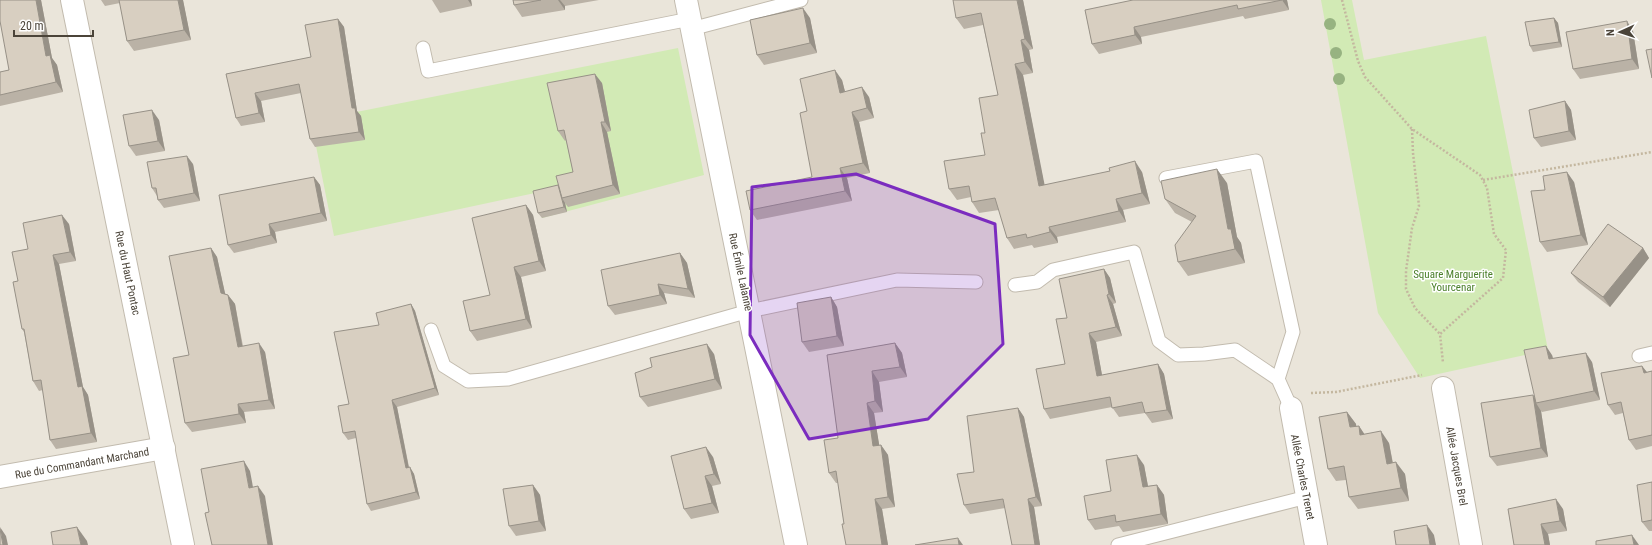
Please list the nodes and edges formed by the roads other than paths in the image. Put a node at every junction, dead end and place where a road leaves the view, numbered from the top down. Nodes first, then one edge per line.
1 (72, 0) edge
2 (801, 0) edge
3 (689, 16) edge
4 (423, 48) dead end
5 (1166, 178) edge
6 (976, 282) dead end
7 (1015, 285) dead end
8 (749, 311) junction
9 (432, 330) dead end
10 (1652, 353) edge
11 (1639, 356) dead end
12 (1278, 379) junction
13 (1443, 380) road end
14 (1288, 403) joint
15 (164, 448) junction
16 (0, 478) edge
17 (1307, 497) junction
18 (184, 545) edge
19 (796, 545) edge
20 (1118, 545) edge
21 (1316, 545) edge
22 (1471, 545) edge

1 - 15 street, Rue du Haut Pontac
2 - 3 lane
3 - 4 lane
3 - 8 street, Rue Émile Lalanne
5 - 12 lane
6 - 8 lane
7 - 12 lane
8 - 9 lane
8 - 19 street, Rue Émile Lalanne
10 - 11 lane
12 - 14 lane
13 - 22 street, Allée Jacques Brel
14 - 17 street, Allée Charles Trenet
15 - 16 street, Rue du Commandant Marchand
15 - 18 street, Rue du Haut Pontac
17 - 20 lane
17 - 21 street, Allée Charles Trenet

